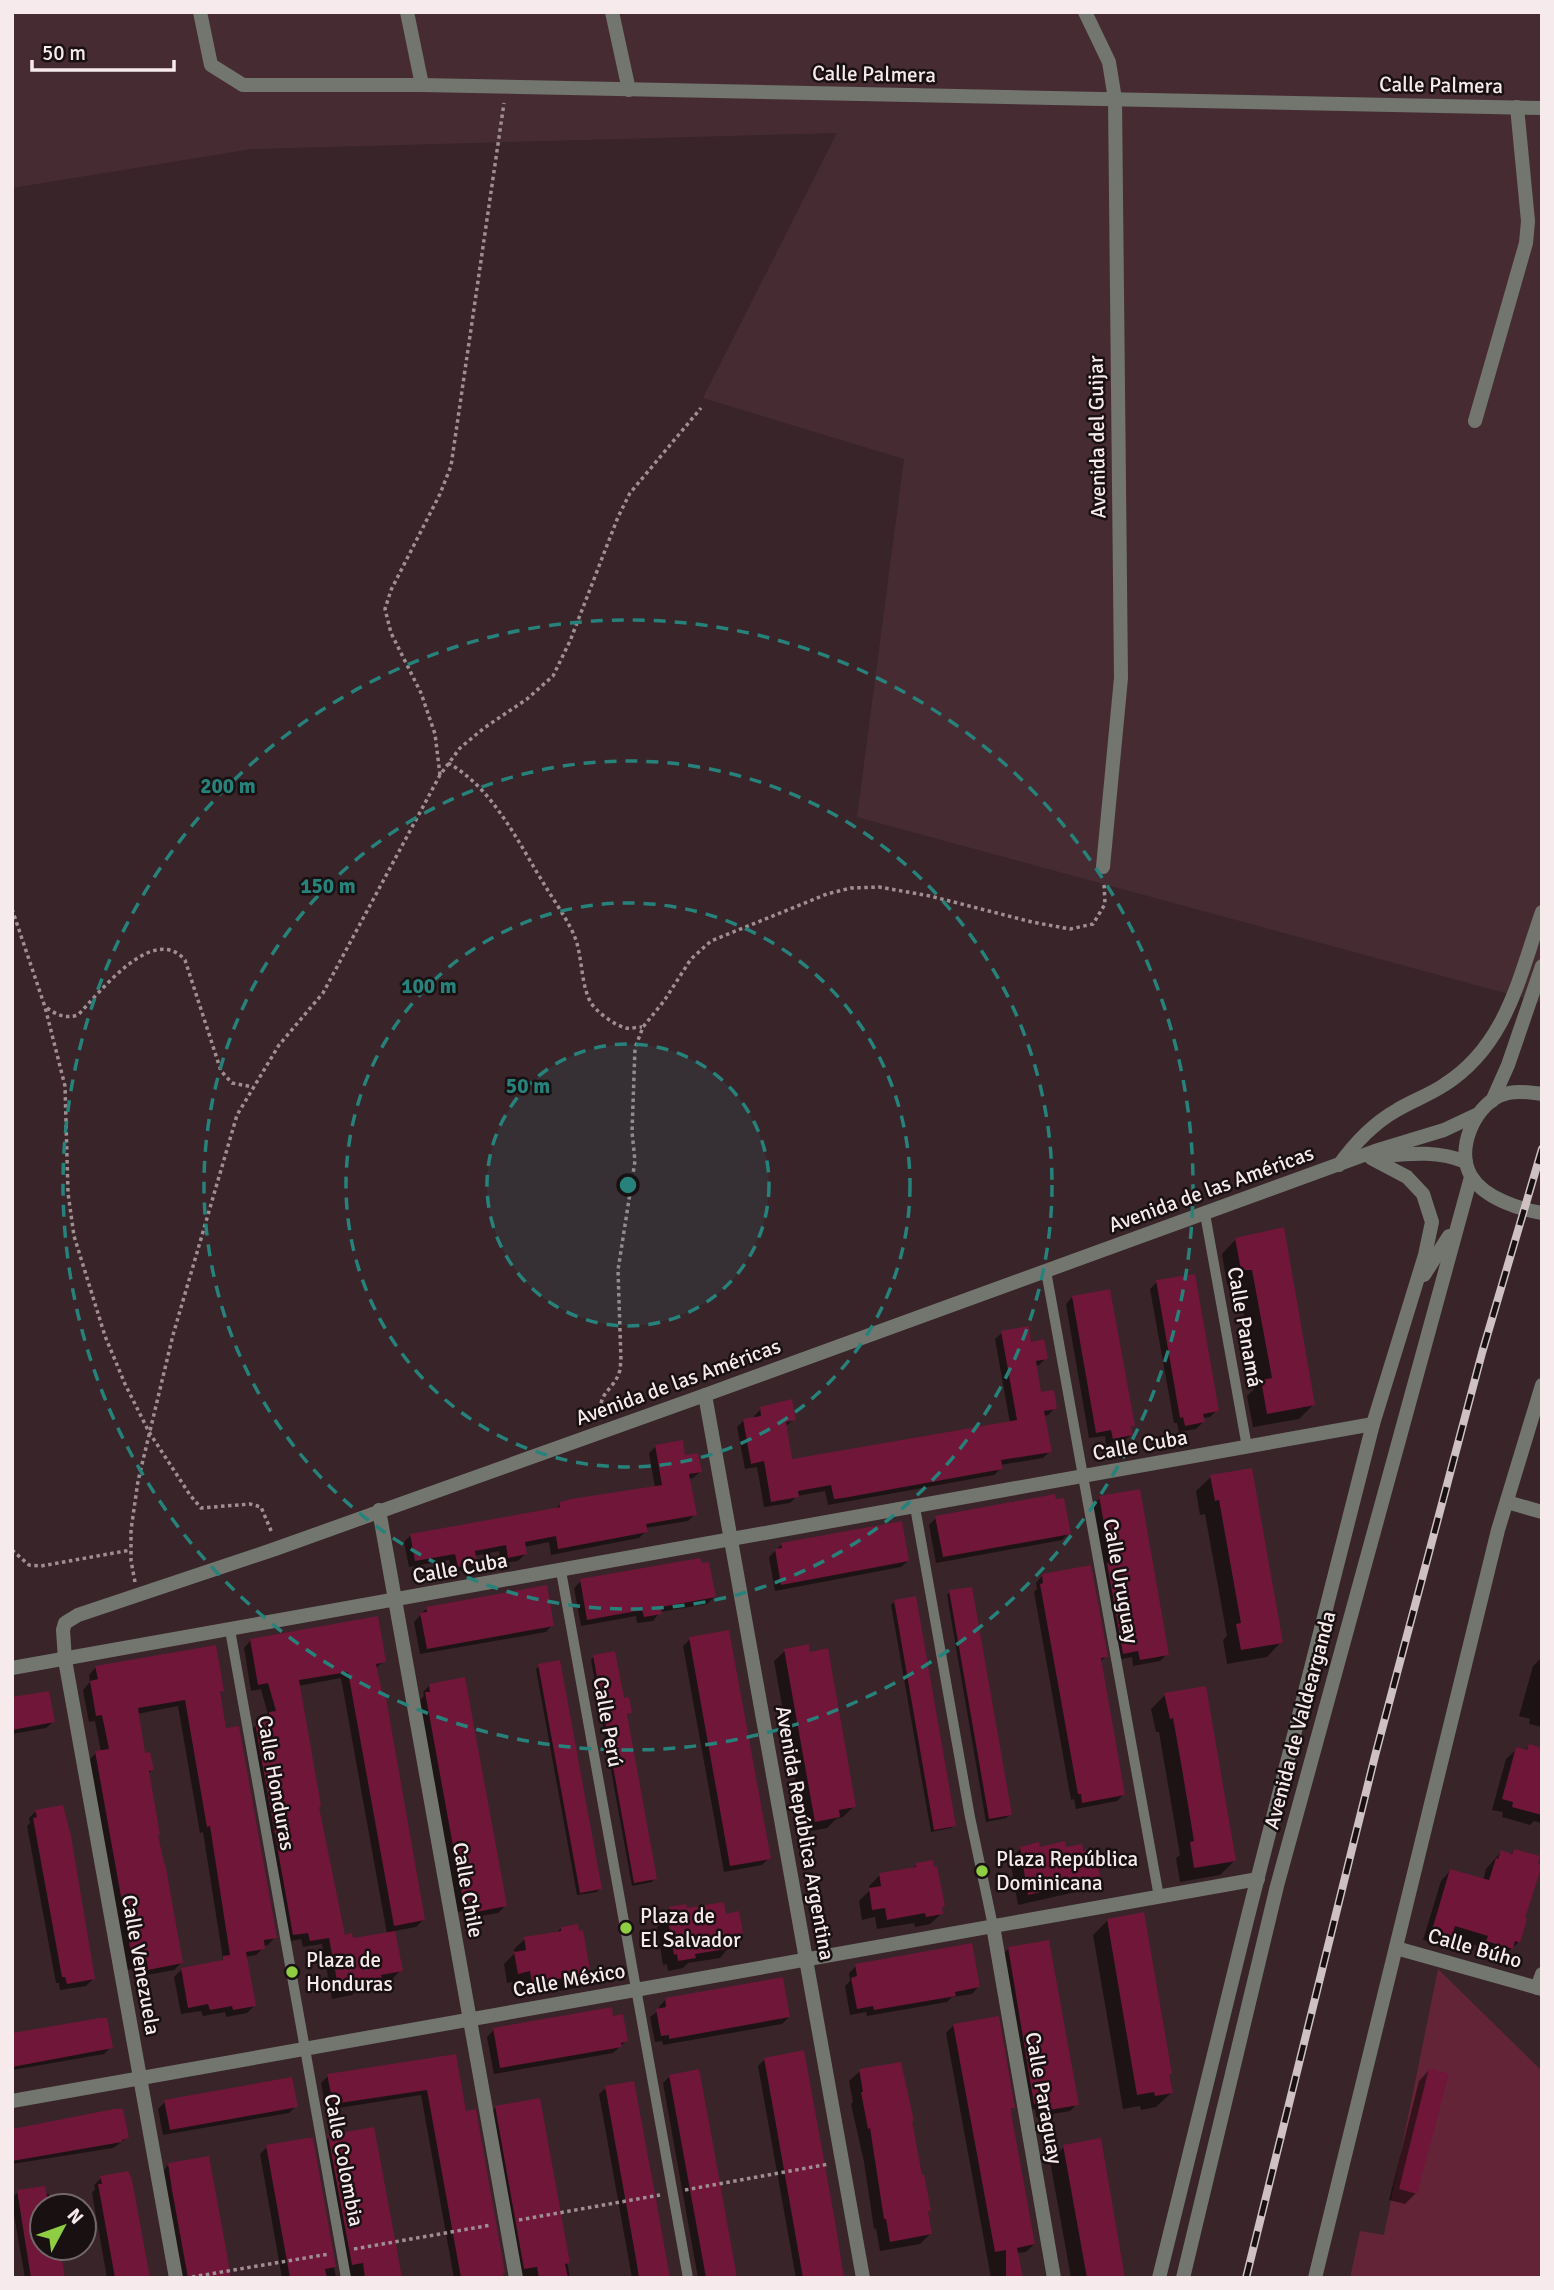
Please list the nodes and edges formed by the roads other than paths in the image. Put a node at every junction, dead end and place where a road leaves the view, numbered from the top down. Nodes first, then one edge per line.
1 (201, 12) edge
2 (407, 12) edge
3 (612, 12) edge
4 (1085, 12) edge
5 (422, 85) junction
6 (629, 90) junction
7 (1115, 99) junction
8 (1517, 107) junction
9 (1542, 108) edge
10 (1475, 421) dead end
11 (1103, 867) road end
12 (1542, 912) edge
13 (1542, 966) edge
14 (1538, 1094) edge
15 (1492, 1101) junction
16 (1478, 1114) junction
17 (1371, 1158) junction
18 (1339, 1165) junction
19 (1469, 1169) junction
20 (1542, 1213) edge
21 (1205, 1214) junction
22 (1459, 1220) junction
23 (1046, 1271) junction
24 (1412, 1294) junction
25 (1542, 1385) edge
26 (705, 1395) junction
27 (1373, 1424) junction
28 (1247, 1447) junction
29 (1083, 1476) junction
30 (1507, 1502) junction
31 (915, 1507) junction
32 (379, 1510) junction
33 (1542, 1512) edge
34 (731, 1540) junction
35 (561, 1571) junction
36 (395, 1601) junction
37 (230, 1630) junction
38 (65, 1660) junction
39 (12, 1668) edge
40 (1258, 1879) junction
41 (1159, 1897) junction
42 (993, 1926) junction
43 (1396, 1948) junction
44 (806, 1959) junction
45 (1540, 1984) edge
46 (636, 1990) junction
47 (470, 2019) junction
48 (304, 2049) junction
49 (139, 2078) junction
50 (12, 2101) edge
51 (176, 2278) edge
52 (346, 2278) edge
53 (516, 2278) edge
54 (688, 2278) edge
55 (863, 2278) edge
56 (1054, 2278) edge
57 (1159, 2278) edge
58 (1182, 2278) edge
59 (1315, 2278) edge

1 - 5 street, Calle Palmera
2 - 5 street
3 - 6 street
4 - 7 street, Avenida del Guijar
5 - 6 street, Calle Palmera
6 - 7 street, Calle Palmera
7 - 8 street, Calle Palmera
7 - 11 street, Avenida del Guijar
8 - 9 street, Calle Palmera
8 - 10 street
12 - 18 street
13 - 15 street
14 - 15 street
15 - 16 street
16 - 18 street, Avenida de las Américas
16 - 19 street, Avenida de Valdearganda
17 - 18 street, Avenida de las Américas
17 - 19 street, Avenida de las Américas
17 - 24 street
18 - 21 street, Avenida de las Américas
19 - 20 street
19 - 22 street, Avenida de Valdearganda
21 - 23 street, Avenida de las Américas
21 - 28 street, Calle Panamá
22 - 24 street
22 - 58 street, Avenida de Valdearganda
23 - 26 street, Avenida de las Américas
23 - 29 street, Calle Uruguay
24 - 27 street
25 - 30 street
26 - 32 street, Avenida de las Américas
26 - 34 street, Avenida República Argentina
27 - 28 street, Calle Cuba
27 - 40 street
28 - 29 street, Calle Cuba
29 - 31 street, Calle Cuba
29 - 41 street, Calle Uruguay
30 - 33 street
30 - 43 street
31 - 34 street, Calle Cuba
31 - 42 street
32 - 36 street, Calle Chile
32 - 38 street, Avenida de las Américas
34 - 35 street, Calle Cuba
34 - 44 street, Avenida República Argentina
35 - 36 street, Calle Cuba
35 - 46 street, Calle Perú
36 - 37 street, Calle Cuba
36 - 47 street, Calle Chile
37 - 38 street, Calle Cuba
37 - 48 street, Calle Honduras
38 - 39 street, Calle Cuba
38 - 49 street, Calle Venezuela
40 - 41 street, Calle México
40 - 57 street
41 - 42 street, Calle México
42 - 44 street, Calle México
42 - 56 street, Calle Paraguay
43 - 45 street, Calle Búho
43 - 59 street
44 - 46 street, Calle México
44 - 55 street, Avenida República Argentina
46 - 47 street, Calle México
46 - 54 street
47 - 48 street, Calle México
47 - 53 street, Calle Chile
48 - 49 street, Calle México
48 - 52 street, Calle Colombia
49 - 50 street, Calle México
49 - 51 street, Calle Venezuela

